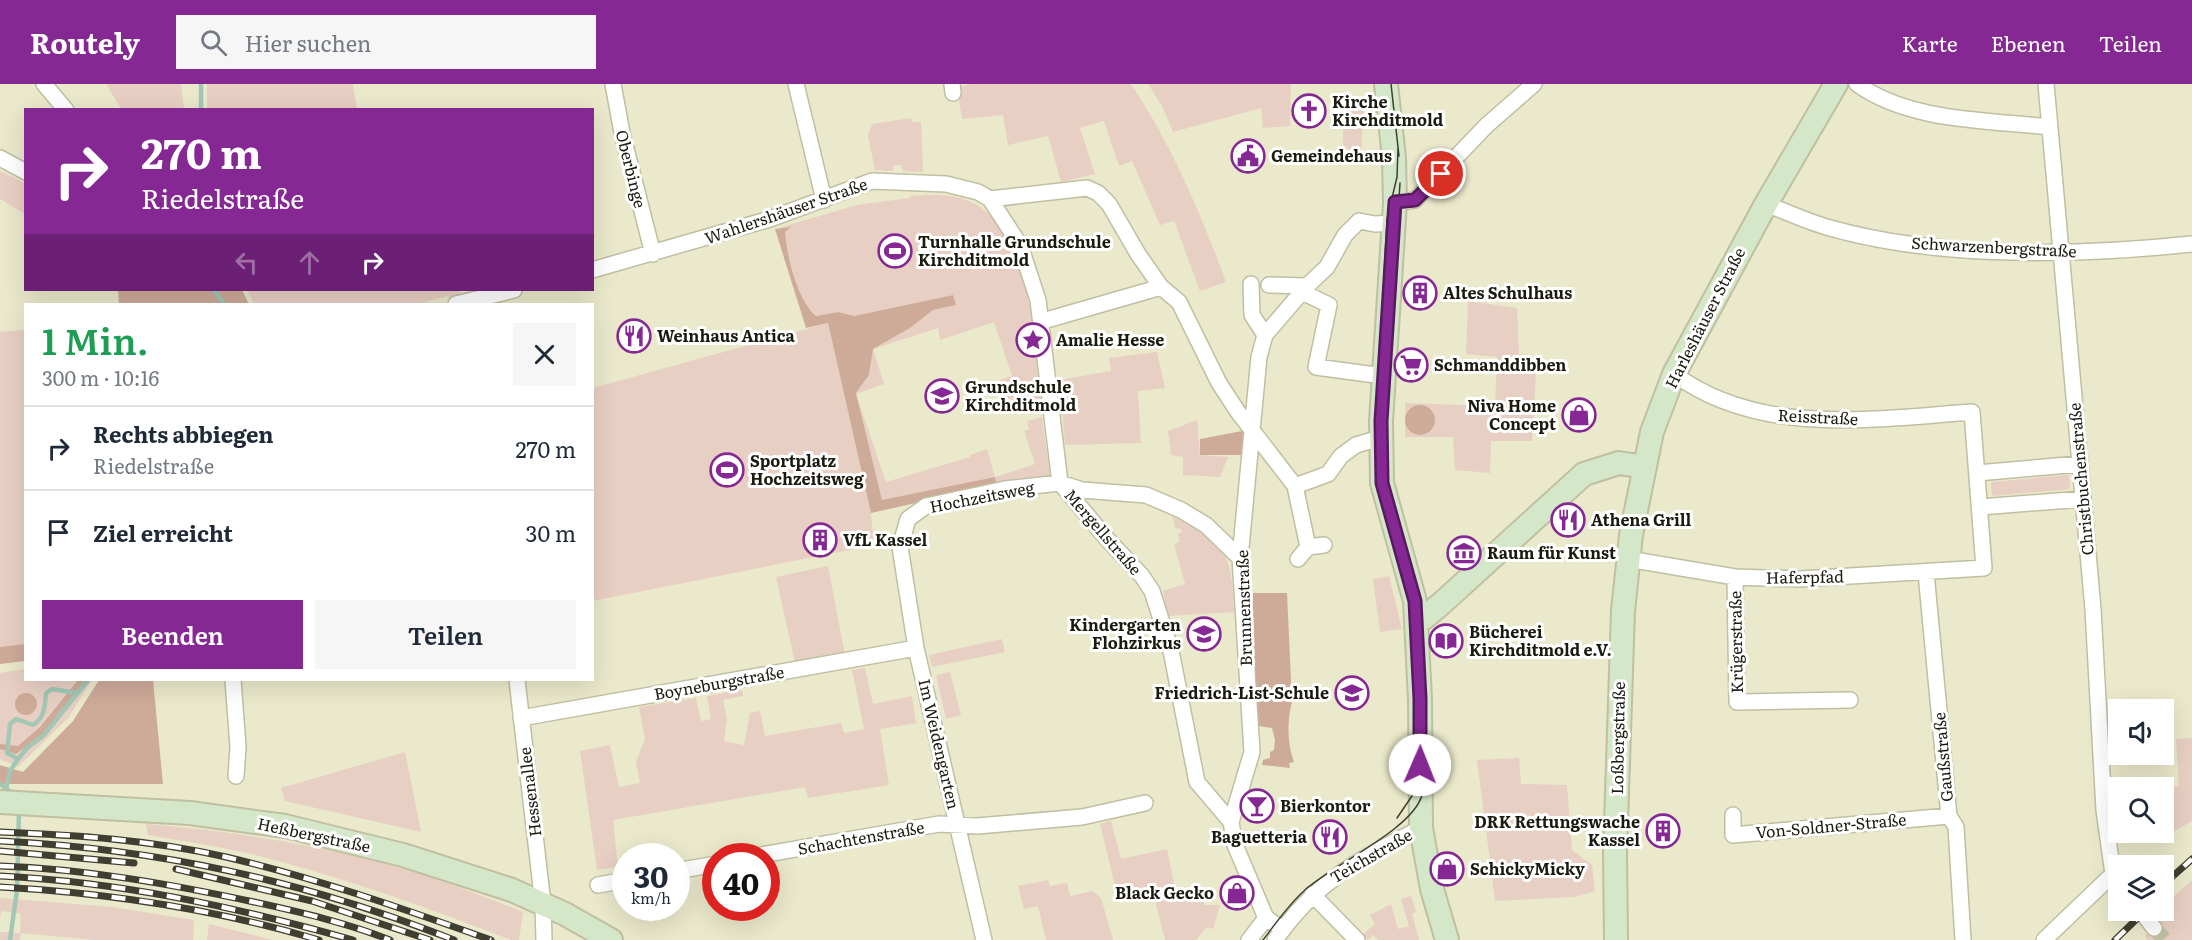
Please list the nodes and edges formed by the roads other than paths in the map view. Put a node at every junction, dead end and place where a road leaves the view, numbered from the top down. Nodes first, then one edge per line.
1 (44, 84) edge
2 (613, 84) edge
3 (796, 84) edge
4 (1386, 84) edge
5 (1534, 84) edge
6 (1836, 84) edge
7 (1857, 84) edge
8 (2046, 84) edge
9 (64, 108) edge
10 (2050, 128) junction
11 (0, 158) edge
12 (24, 171) edge
13 (990, 199) junction
14 (824, 200) junction
15 (1766, 204) junction
16 (1394, 213) junction
17 (2192, 244) edge
18 (2059, 252) junction
19 (653, 254) junction
20 (594, 269) edge
21 (1251, 284) dead end
22 (1269, 285) dead end
23 (1161, 287) junction
24 (1304, 289) junction
25 (509, 291) edge
26 (471, 298) edge
27 (1043, 321) junction
28 (1266, 335) junction
29 (1674, 374) junction
30 (1383, 376) junction
31 (1251, 427) junction
32 (1380, 438) junction
33 (2079, 464) junction
34 (1645, 467) junction
35 (1977, 473) junction
36 (1060, 483) junction
37 (1295, 486) junction
38 (2083, 499) junction
39 (1980, 507) junction
40 (1324, 545) dead end
41 (900, 547) joint
42 (1240, 558) junction
43 (1628, 559) junction
44 (1926, 573) junction
45 (1736, 577) junction
46 (1416, 619) junction
47 (916, 648) junction
48 (233, 681) edge
49 (517, 681) edge
50 (1850, 700) dead end
51 (521, 718) junction
52 (236, 776) dead end
53 (0, 802) edge
54 (1145, 803) dead end
55 (1733, 814) dead end
56 (1949, 816) junction
57 (1231, 822) junction
58 (958, 825) junction
59 (1421, 828) junction
60 (780, 852) edge
61 (2111, 855) edge
62 (612, 882) edge
63 (2108, 884) edge
64 (598, 885) dead end
65 (1312, 894) junction
66 (543, 904) junction
67 (1266, 918) junction
68 (2149, 921) edge
69 (2154, 928) tunnel mouth
70 (1278, 935) edge
71 (544, 940) edge
72 (611, 940) edge
73 (984, 940) edge
74 (1249, 940) edge
75 (1357, 940) edge
76 (1447, 940) edge
77 (1616, 940) edge
78 (1963, 940) edge
79 (2044, 940) edge

1 - 9 street
2 - 19 street, Oberbinge
3 - 14 street
4 - 16 main road
5 - 16 street
6 - 15 main road, Harleshäuser Straße
7 - 10 street
8 - 10 street, Christbuchenstraße
10 - 18 street, Christbuchenstraße
11 - 12 street
13 - 14 street, Wahlershäuser Straße
13 - 23 street
13 - 27 street, Mergellstraße
14 - 19 street, Wahlershäuser Straße
15 - 18 street, Schwarzenbergstraße
15 - 29 main road, Harleshäuser Straße
16 - 24 street, Brunnenstraße
16 - 30 main road
17 - 18 street, Schwarzenbergstraße
18 - 33 street, Christbuchenstraße
19 - 20 street, Wahlershäuser Straße
21 - 28 street
22 - 24 street
23 - 27 street
23 - 31 street
24 - 28 street, Brunnenstraße
24 - 30 street
25 - 26 street
27 - 36 street, Mergellstraße
28 - 31 street, Brunnenstraße
29 - 34 main road, Harleshäuser Straße
29 - 35 street, Reisstraße
30 - 32 main road
31 - 37 street
31 - 42 street, Brunnenstraße
32 - 37 street
32 - 46 main road
33 - 35 street
33 - 38 street, Christbuchenstraße
34 - 43 main road, Loßbergstraße
34 - 46 main road
35 - 39 street
36 - 41 street, Hochzeitsweg
36 - 42 street, Hochzeitsweg
36 - 57 street, Mergellstraße
37 - 40 street
38 - 39 street
38 - 61 street, Christbuchenstraße
39 - 44 street, Haferpfad
41 - 47 street, Im Weidengarten
42 - 57 street, Brunnenstraße
43 - 45 street, Haferpfad
43 - 77 main road, Loßbergstraße
44 - 45 street, Haferpfad
44 - 56 street, Gaußstraße
45 - 50 street, Krügerstraße
46 - 59 main road
47 - 51 street, Boyneburgstraße
47 - 58 street, Im Weidengarten
48 - 52 street
49 - 51 street, Hessenallee
51 - 66 street, Hessenallee
53 - 66 main road, Heßbergstraße
54 - 58 street, Schachtenstraße
55 - 56 street, Von-Soldner-Straße
56 - 78 street, Gaußstraße
57 - 67 street, Brunnenstraße
58 - 60 street, Schachtenstraße
58 - 73 street, Im Weidengarten
59 - 65 street, Teichstraße
59 - 76 main road
62 - 64 street
63 - 79 street
65 - 70 street, Teichstraße
65 - 75 street
66 - 71 street, Hessenallee
66 - 72 main road, Heßbergstraße
67 - 70 street
67 - 74 street
68 - 69 street

